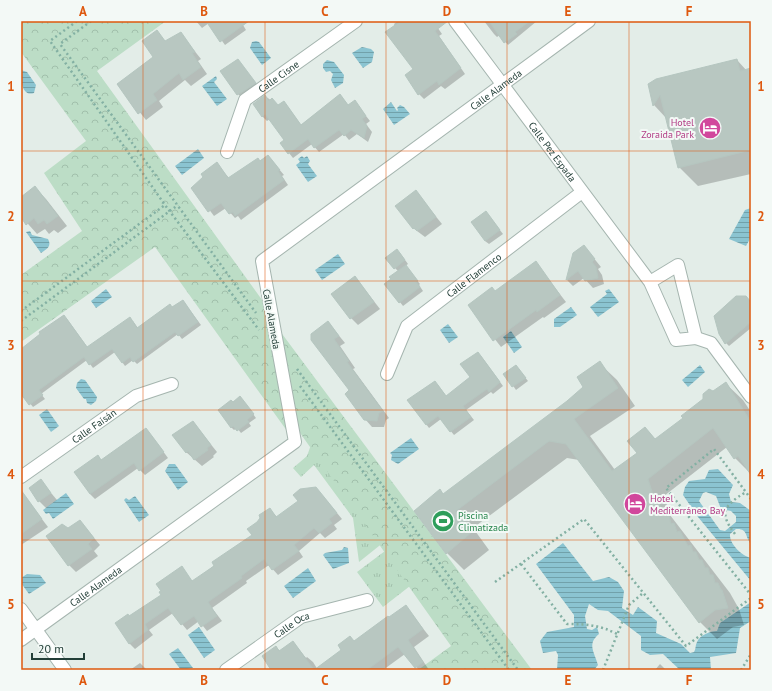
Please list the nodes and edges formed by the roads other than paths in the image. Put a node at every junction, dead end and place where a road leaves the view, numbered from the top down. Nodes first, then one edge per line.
1 (356, 21) edge
2 (455, 21) edge
3 (589, 21) edge
4 (502, 85) junction
5 (227, 152) dead end
6 (582, 192) junction
7 (650, 282) junction
8 (696, 338) junction
9 (387, 374) dead end
10 (172, 384) dead end
11 (751, 397) edge
12 (21, 477) edge
13 (367, 600) dead end
14 (21, 609) edge
15 (36, 629) junction
16 (21, 640) edge
17 (65, 670) edge
18 (226, 670) edge

1 - 5 street, Calle Cisne
2 - 4 street, Calle Pez Espada
3 - 4 street, Calle Alameda
4 - 6 street, Calle Pez Espada
4 - 15 street, Calle Alameda
6 - 7 street, Calle Pez Espada
6 - 9 street, Calle Flamenco
7 - 8 street, Calle Pez Espada
7 - 8 street
8 - 11 street
10 - 12 street, Calle Faisán
13 - 18 street, Calle Oca
14 - 15 street
15 - 16 street, Calle Alameda
15 - 17 street

